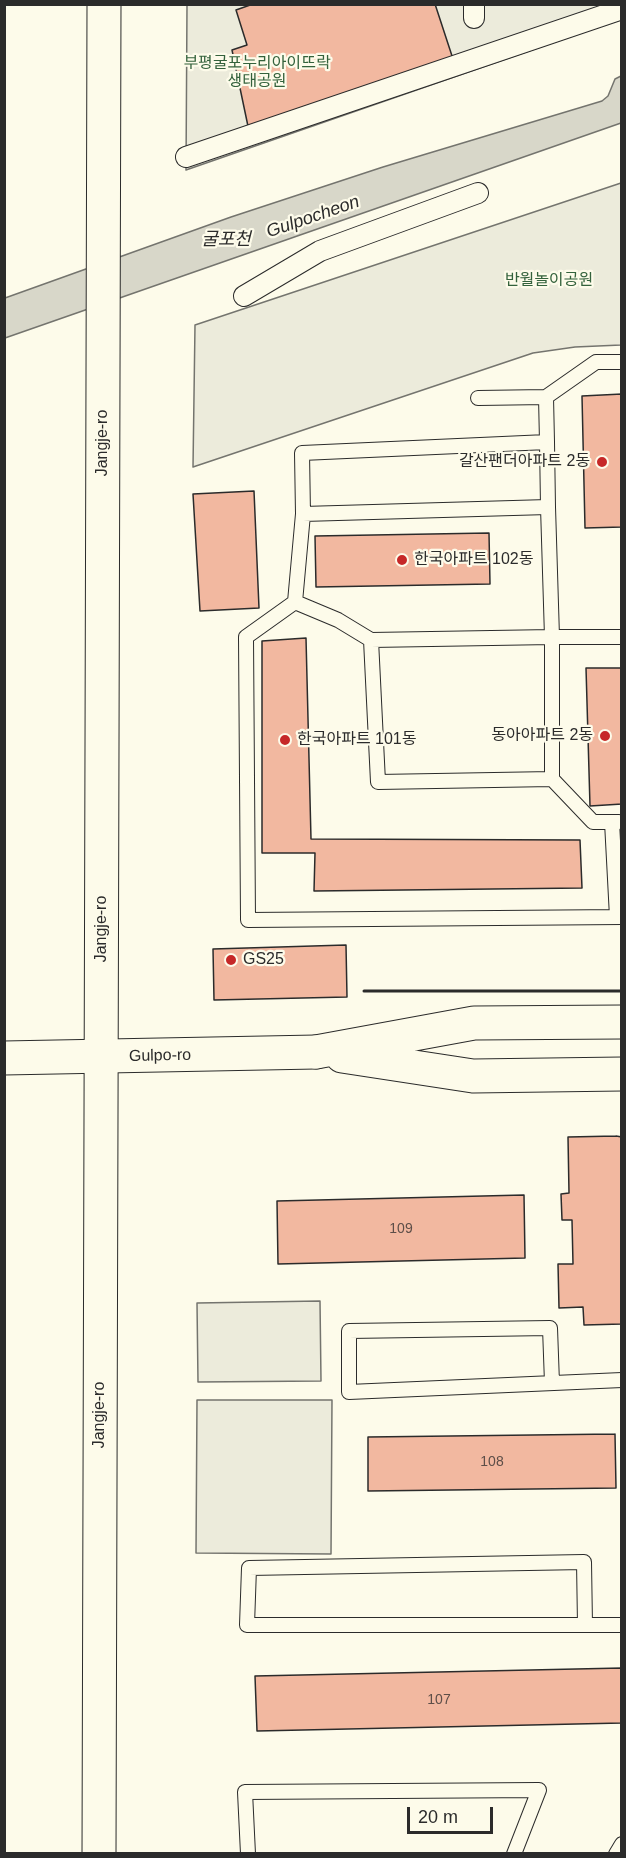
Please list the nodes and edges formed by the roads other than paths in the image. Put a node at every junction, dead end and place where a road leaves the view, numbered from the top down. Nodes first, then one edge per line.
1 (104, 4) edge
2 (621, 9) edge
3 (186, 157) dead end
4 (478, 194) dead end
5 (244, 296) dead end
6 (621, 362) edge
7 (546, 397) junction
8 (478, 398) dead end
9 (547, 442) junction
10 (548, 507) junction
11 (303, 514) junction
12 (295, 602) junction
13 (552, 637) junction
14 (621, 637) edge
15 (371, 640) junction
16 (552, 779) junction
17 (617, 822) edge
18 (619, 917) edge
19 (621, 1022) edge
20 (316, 1052) junction
21 (4, 1058) edge
22 (102, 1058) junction
23 (621, 1074) edge
24 (621, 1380) edge
25 (552, 1383) junction
26 (585, 1625) junction
27 (621, 1625) edge
28 (621, 1844) edge
29 (99, 1854) edge
30 (248, 1854) edge
31 (514, 1854) edge
32 (616, 1854) edge

1 - 22 main road, Jangje-ro
2 - 3 street
4 - 5 street
6 - 7 lane
7 - 8 lane
7 - 9 lane
9 - 10 lane
9 - 11 lane
10 - 11 lane
10 - 13 lane
11 - 12 lane
12 - 15 lane
12 - 18 lane
13 - 14 lane
13 - 15 lane
13 - 16 lane
15 - 16 lane
16 - 17 lane
17 - 18 lane
19 - 20 main road, Gulpo-ro
20 - 22 main road, Gulpo-ro
20 - 23 main road, Gulpo-ro
21 - 22 main road, Gulpo-ro
22 - 29 main road, Jangje-ro
24 - 25 lane
25 - 25 lane
26 - 26 lane
26 - 27 lane
28 - 32 lane
30 - 31 lane

